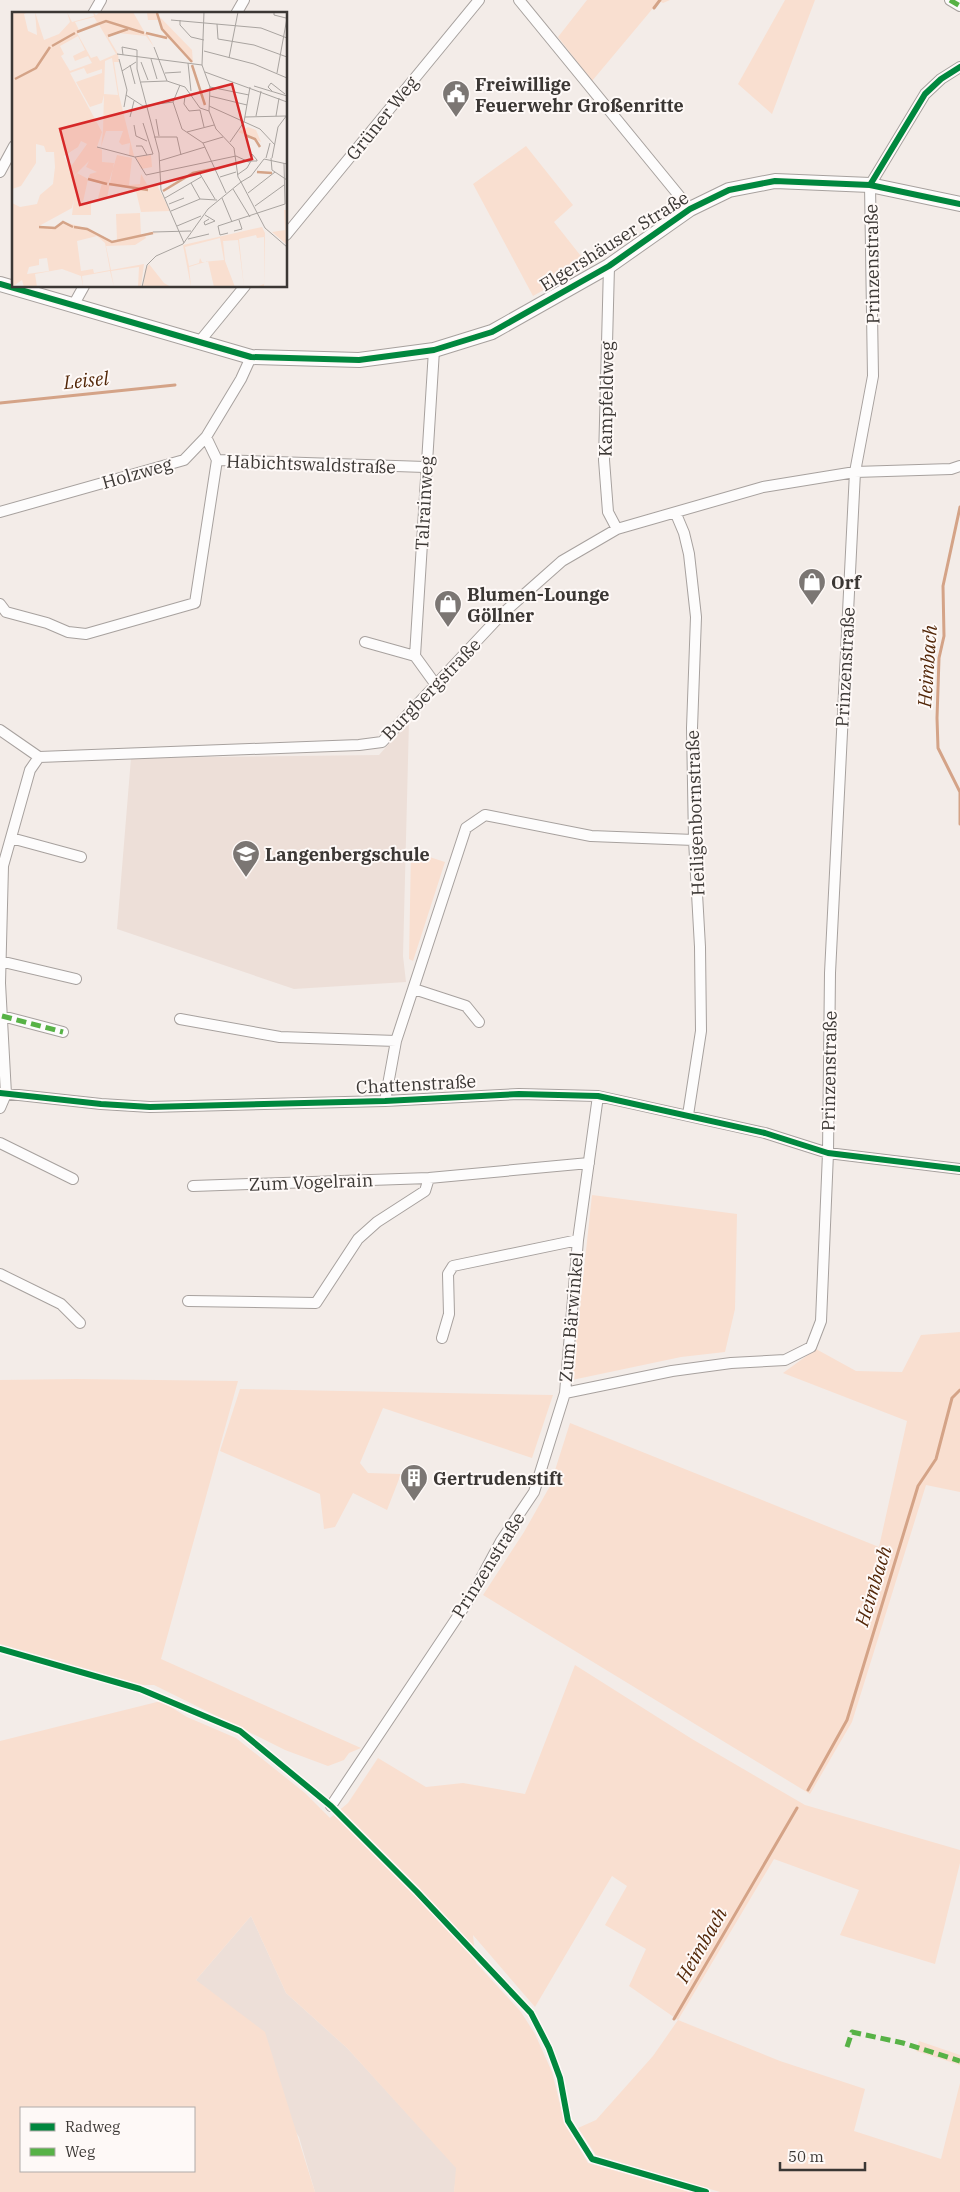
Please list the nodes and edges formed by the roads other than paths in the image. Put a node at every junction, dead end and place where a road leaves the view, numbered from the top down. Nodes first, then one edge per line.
1 (101, 0) edge
2 (244, 0) edge
3 (479, 0) edge
4 (519, 0) edge
5 (950, 0) edge
6 (960, 6) edge
7 (94, 12) edge
8 (237, 12) edge
9 (960, 66) edge
10 (12, 150) edge
11 (0, 172) edge
12 (870, 186) junction
13 (960, 204) edge
14 (690, 209) junction
15 (288, 233) edge
16 (609, 266) junction
17 (15, 288) edge
18 (83, 288) edge
19 (243, 288) edge
20 (74, 304) junction
21 (200, 341) junction
22 (434, 350) junction
23 (251, 357) junction
24 (206, 437) junction
25 (217, 460) junction
26 (960, 466) edge
27 (425, 467) junction
28 (855, 472) junction
29 (0, 512) edge
30 (676, 514) junction
31 (616, 529) junction
32 (0, 604) edge
33 (365, 642) dead end
34 (415, 656) junction
35 (436, 685) junction
36 (0, 730) edge
37 (38, 757) junction
38 (11, 838) junction
39 (694, 840) junction
40 (81, 857) dead end
41 (0, 960) edge
42 (76, 979) dead end
43 (414, 989) junction
44 (2, 1016) junction
45 (180, 1019) dead end
46 (479, 1022) dead end
47 (63, 1032) dead end
48 (396, 1041) junction
49 (3, 1093) edge
50 (598, 1096) junction
51 (385, 1101) junction
52 (0, 1108) edge
53 (688, 1115) junction
54 (0, 1143) edge
55 (828, 1153) junction
56 (589, 1163) junction
57 (960, 1169) edge
58 (429, 1178) junction
59 (74, 1179) dead end
60 (193, 1186) dead end
61 (578, 1240) junction
62 (0, 1274) edge
63 (188, 1301) dead end
64 (80, 1323) dead end
65 (442, 1338) dead end
66 (565, 1393) junction
67 (331, 1806) dead end

1 - 7 street
2 - 8 street
3 - 15 street, Grüner Weg
4 - 14 street
5 - 6 street
9 - 12 street
10 - 11 street
12 - 13 street, Elgershäuser Straße
12 - 14 street, Elgershäuser Straße
12 - 28 street, Prinzenstraße
14 - 16 street, Elgershäuser Straße
16 - 22 street, Elgershäuser Straße
16 - 31 street, Kampfeldweg
17 - 20 street, Elgershäuser Straße
18 - 20 street
19 - 21 street
20 - 21 street, Elgershäuser Straße
21 - 23 street, Elgershäuser Straße
22 - 23 street, Elgershäuser Straße
22 - 27 street, Talrainweg
23 - 24 street, Holzweg
24 - 25 street
24 - 29 street, Holzweg
25 - 27 street, Habichtswaldstraße
25 - 32 street, Habichtswaldstraße
26 - 28 street, Burgbergstraße
27 - 34 street, Talrainweg
28 - 30 street, Burgbergstraße
28 - 55 street, Prinzenstraße
30 - 31 street, Burgbergstraße
30 - 39 street, Heiligenbornstraße
31 - 35 street, Burgbergstraße
33 - 34 street
34 - 35 street
35 - 37 street, Burgbergstraße
36 - 37 street
37 - 38 street
38 - 40 street
38 - 41 street
39 - 43 street
39 - 53 street, Heiligenbornstraße
41 - 42 street
41 - 44 street
43 - 46 street
43 - 48 street
44 - 47 street
44 - 49 street
45 - 48 street
48 - 51 street
49 - 51 street, Chattenstraße
49 - 52 street
50 - 51 street, Chattenstraße
50 - 53 street, Chattenstraße
50 - 56 street, Zum Bärwinkel
53 - 55 street, Chattenstraße
54 - 59 street
55 - 57 street, Chattenstraße
55 - 66 street, Prinzenstraße
56 - 58 street, Zum Vogelrain
56 - 61 street, Zum Bärwinkel
58 - 60 street, Zum Vogelrain
58 - 63 street
61 - 65 street, Zum Bärwinkel
61 - 66 street, Zum Bärwinkel
62 - 64 street
66 - 67 street, Prinzenstraße

